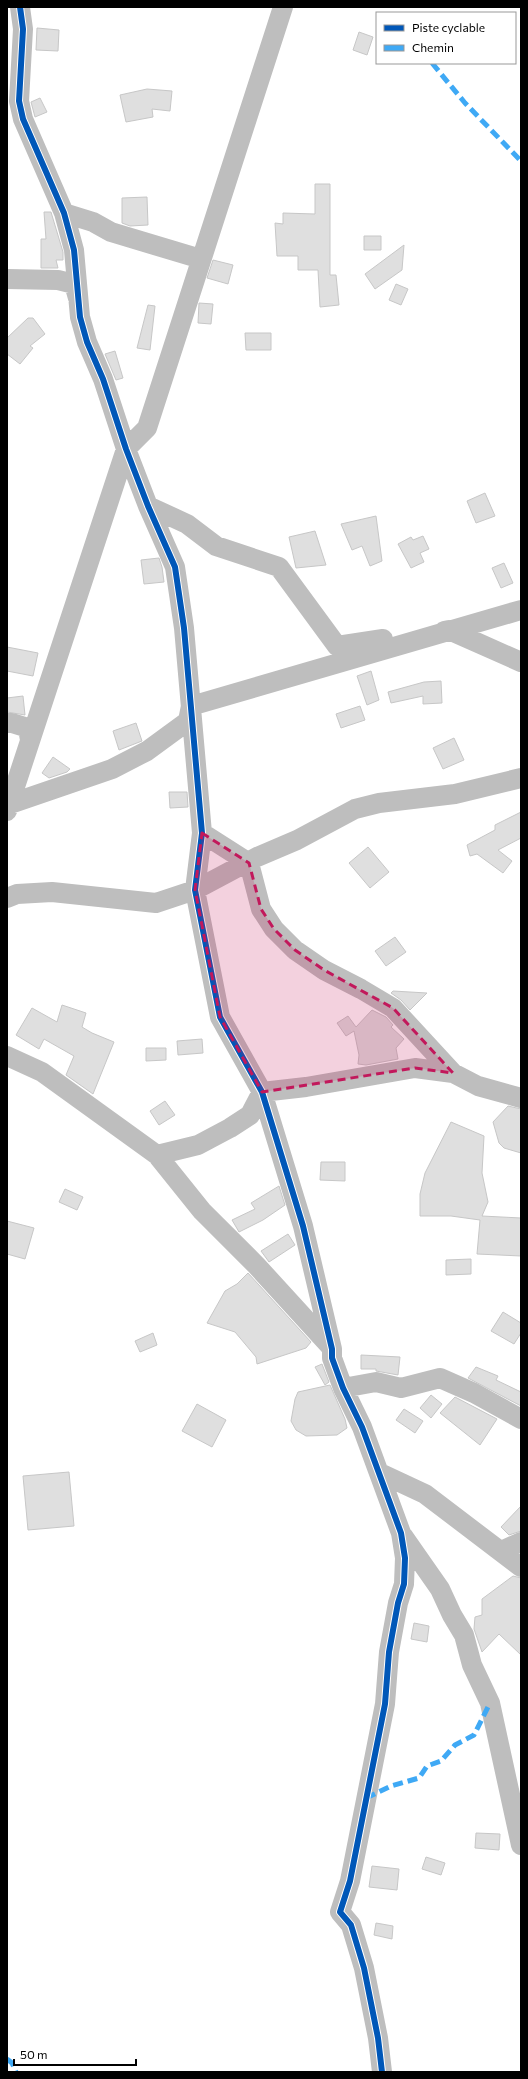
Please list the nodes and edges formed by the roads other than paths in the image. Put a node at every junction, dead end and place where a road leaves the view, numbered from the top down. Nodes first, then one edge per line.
1 (20, 7) edge
2 (283, 7) edge
3 (64, 213) junction
4 (201, 259) junction
5 (7, 279) edge
6 (78, 300) junction
7 (126, 450) junction
8 (148, 506) junction
9 (521, 610) edge
10 (449, 630) junction
11 (521, 662) edge
12 (191, 706) junction
13 (7, 723) edge
14 (30, 740) junction
15 (521, 778) edge
16 (8, 808) edge
17 (202, 834) junction
18 (249, 862) junction
19 (196, 890) junction
20 (7, 898) edge
21 (7, 1056) edge
22 (453, 1073) junction
23 (262, 1092) junction
24 (521, 1098) edge
25 (157, 1155) junction
26 (332, 1349) junction
27 (343, 1388) junction
28 (521, 1419) edge
29 (380, 1473) junction
30 (401, 1533) junction
31 (521, 1542) edge
32 (501, 1551) junction
33 (521, 1567) edge
34 (521, 1845) edge
35 (382, 2072) edge

1 - 3 street
2 - 4 street
3 - 4 street
3 - 6 street
4 - 7 street
5 - 6 street
6 - 7 street
7 - 8 street
7 - 14 street
8 - 10 street
8 - 12 street
9 - 10 street
10 - 11 street
10 - 12 street
12 - 16 street
12 - 17 street
13 - 14 street
14 - 16 street
15 - 18 street
17 - 18 street
17 - 19 street
18 - 19 street
18 - 22 street
19 - 20 street
19 - 23 street
21 - 25 street
22 - 23 street
22 - 24 street
23 - 25 street
23 - 26 street
25 - 26 street
26 - 27 street
27 - 28 street
27 - 29 street
29 - 30 street
29 - 32 street
30 - 34 street
30 - 35 street
31 - 32 street
32 - 33 street

